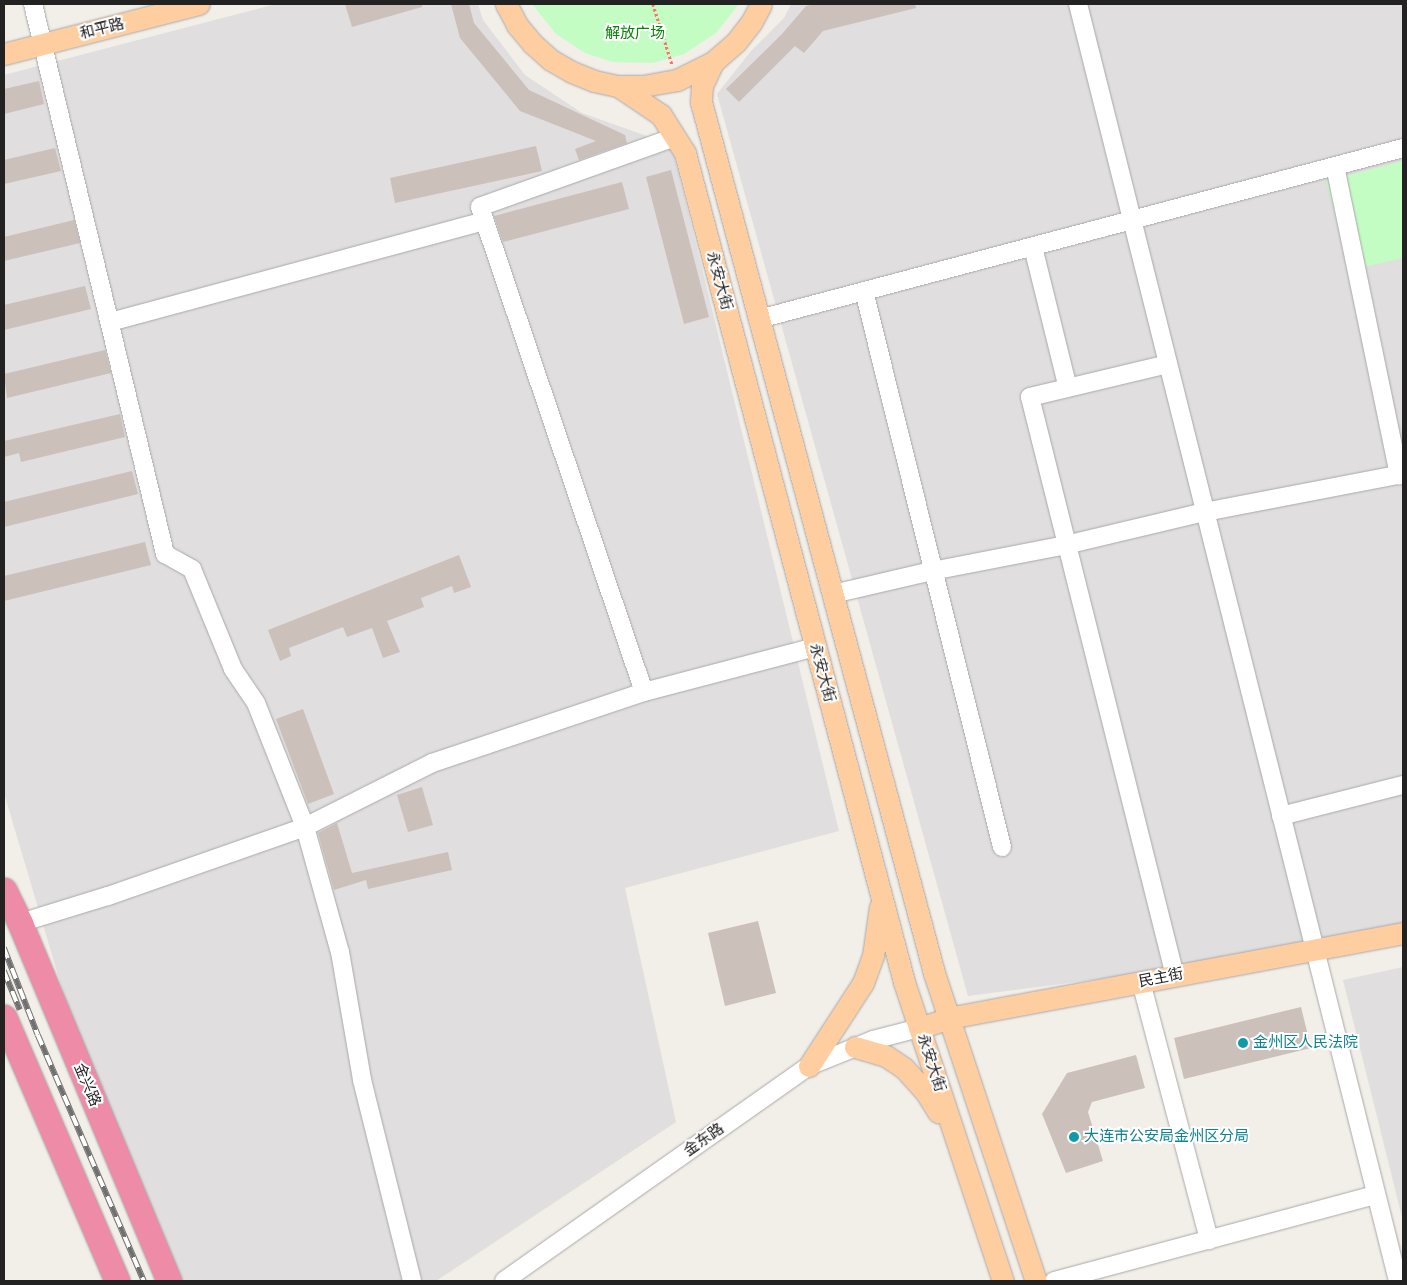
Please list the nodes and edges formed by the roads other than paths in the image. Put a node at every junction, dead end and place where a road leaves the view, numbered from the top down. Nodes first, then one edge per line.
1 (33, 4) edge
2 (200, 4) edge
3 (506, 4) edge
4 (761, 4) edge
5 (1078, 4) edge
6 (44, 44) junction
7 (4, 54) edge
8 (713, 62) junction
9 (618, 86) junction
10 (675, 137) junction
11 (1403, 148) edge
12 (1335, 166) junction
13 (1133, 220) junction
14 (485, 221) junction
15 (1033, 247) junction
16 (864, 291) junction
17 (759, 319) junction
18 (110, 322) junction
19 (1168, 364) junction
20 (1068, 388) junction
21 (1401, 474) edge
22 (1205, 512) junction
23 (1066, 546) junction
24 (932, 571) junction
25 (833, 594) junction
26 (816, 647) junction
27 (644, 692) junction
28 (1403, 785) edge
29 (1281, 816) junction
30 (305, 827) junction
31 (1002, 847) dead end
32 (4, 890) edge
33 (882, 897) junction
34 (20, 924) junction
35 (1403, 933) edge
36 (1315, 949) junction
37 (1175, 976) junction
38 (1141, 982) junction
39 (4, 1017) edge
40 (949, 1018) junction
41 (919, 1028) junction
42 (855, 1048) junction
43 (809, 1066) junction
44 (957, 1141) junction
45 (1376, 1195) junction
46 (1209, 1240) junction
47 (117, 1281) edge
48 (169, 1281) edge
49 (412, 1281) edge
50 (504, 1281) edge
51 (1003, 1281) edge
52 (1036, 1281) edge
53 (1054, 1281) edge
54 (1398, 1281) edge

1 - 6 street
2 - 6 main road, 和平路
3 - 9 main road
4 - 8 main road
5 - 13 street
6 - 7 main road, 和平路
6 - 18 street
8 - 9 main road
8 - 17 main road, 永安大街
9 - 10 main road, 永安大街
10 - 14 street
10 - 26 main road, 永安大街
11 - 12 street
12 - 13 street
12 - 21 street
13 - 15 street
13 - 19 street
14 - 18 street
14 - 27 street
15 - 16 street
15 - 20 street
16 - 17 street
16 - 24 street
17 - 25 main road, 永安大街
18 - 30 street
19 - 20 street
19 - 22 street
20 - 23 street
21 - 22 street
22 - 23 street
22 - 29 street
23 - 24 street
23 - 37 street
24 - 25 street
24 - 31 street
25 - 40 main road, 永安大街
26 - 27 street
26 - 33 main road, 永安大街
27 - 30 street
28 - 29 street
29 - 36 street
30 - 34 street
30 - 49 street
32 - 34 highway, 金兴路
33 - 41 main road, 永安大街
33 - 43 main road
34 - 48 highway, 金兴路
35 - 36 main road, 民主街
36 - 37 main road, 民主街
36 - 45 street
37 - 38 main road, 民主街
38 - 40 main road, 民主街
38 - 46 street
39 - 47 highway
40 - 41 main road, 民主街
40 - 52 main road, 永安大街
41 - 42 street, 金东路
41 - 44 main road, 永安大街
42 - 43 street, 金东路
42 - 44 main road
43 - 50 street, 金东路
44 - 51 main road, 永安大街
45 - 46 street
45 - 54 street
46 - 53 street

